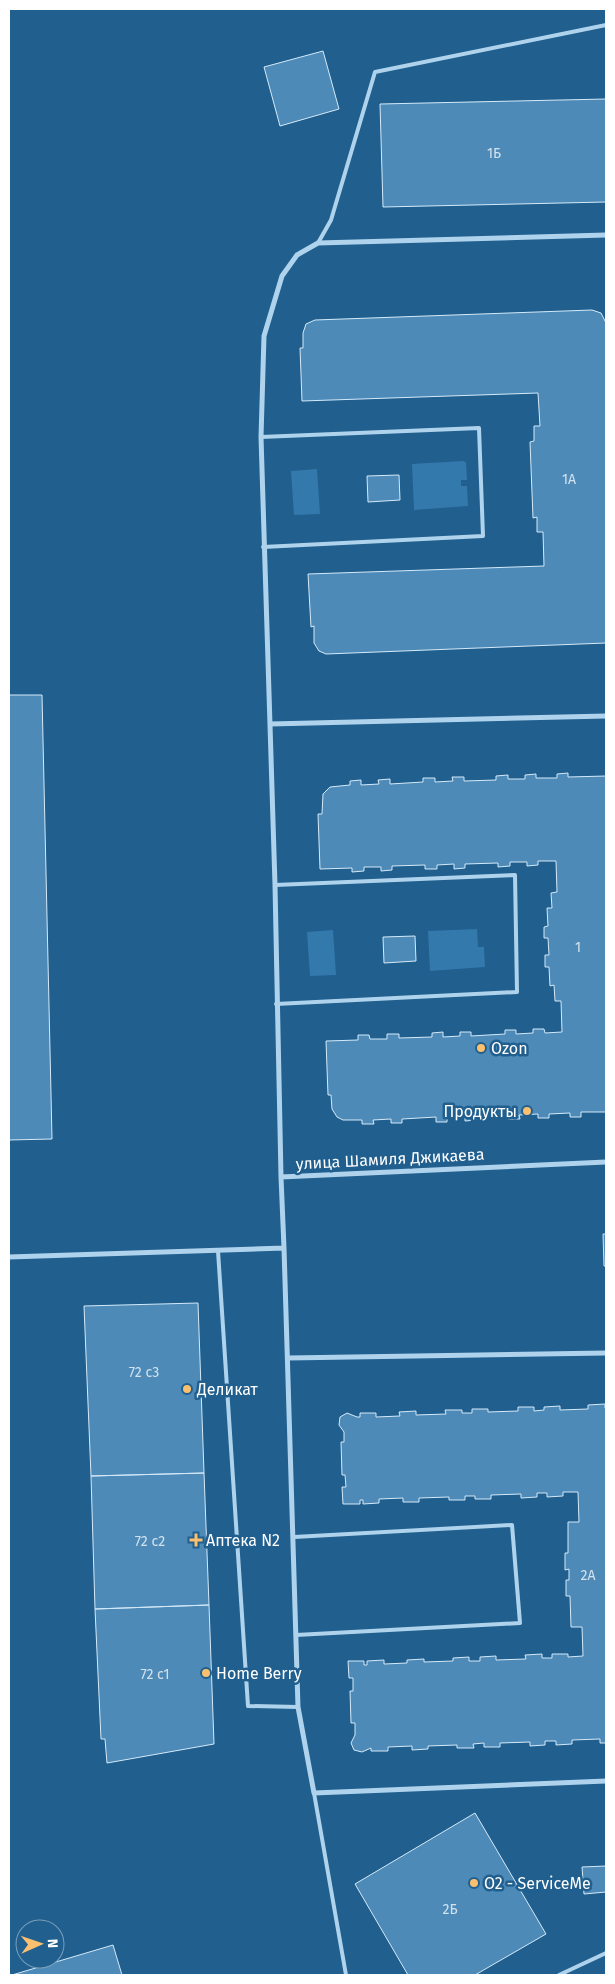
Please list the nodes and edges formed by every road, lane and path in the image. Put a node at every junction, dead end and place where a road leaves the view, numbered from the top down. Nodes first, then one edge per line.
1 (606, 25) edge
2 (606, 235) edge
3 (318, 243) junction
4 (261, 437) junction
5 (263, 547) junction
6 (606, 716) edge
7 (270, 724) junction
8 (275, 885) junction
9 (276, 1004) junction
10 (606, 1162) edge
11 (281, 1177) junction
12 (284, 1248) junction
13 (218, 1251) junction
14 (9, 1258) edge
15 (606, 1353) edge
16 (288, 1358) junction
17 (294, 1537) junction
18 (296, 1635) junction
19 (298, 1707) junction
20 (606, 1781) edge
21 (314, 1792) junction
22 (606, 1954) edge
23 (346, 1975) edge
24 (559, 1975) edge

1 - 3 lane
2 - 3 street
3 - 4 street
4 - 5 street
4 - 5 lane
5 - 7 street
6 - 7 street
7 - 8 street
8 - 9 street
8 - 9 lane
9 - 11 street
10 - 11 street, улица Шамиля Джикаева
11 - 12 street, улица Шамиля Джикаева
12 - 13 street
12 - 16 street, улица Шамиля Джикаева
13 - 14 street
13 - 19 lane
15 - 16 street
16 - 17 street, улица Шамиля Джикаева
17 - 18 street, улица Шамиля Джикаева
17 - 18 lane
18 - 19 street, улица Шамиля Джикаева
19 - 21 street, улица Шамиля Джикаева
20 - 21 street
21 - 23 lane
22 - 24 lane

